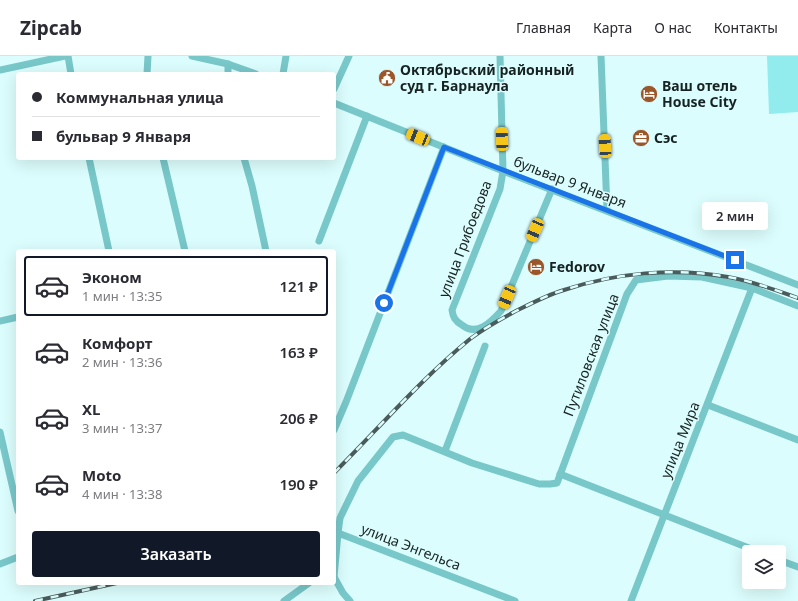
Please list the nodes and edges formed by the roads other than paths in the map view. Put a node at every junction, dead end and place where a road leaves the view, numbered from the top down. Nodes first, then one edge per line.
1 (66, 56) edge
2 (148, 56) edge
3 (192, 56) edge
4 (286, 56) edge
5 (349, 56) edge
6 (500, 56) edge
7 (601, 56) edge
8 (228, 64) junction
9 (0, 70) edge
10 (70, 72) edge
11 (147, 72) edge
12 (228, 72) edge
13 (250, 72) edge
14 (283, 72) edge
15 (336, 85) edge
16 (336, 104) edge
17 (367, 116) junction
18 (444, 147) junction
19 (89, 160) edge
20 (163, 160) edge
21 (245, 160) edge
22 (503, 170) junction
23 (552, 189) junction
24 (607, 210) junction
25 (319, 241) dead end
26 (109, 249) edge
27 (185, 249) edge
28 (266, 249) edge
29 (798, 285) edge
30 (752, 288) junction
31 (798, 306) edge
32 (16, 317) edge
33 (0, 320) edge
34 (485, 346) dead end
35 (708, 405) junction
36 (336, 425) edge
37 (0, 432) edge
38 (798, 440) edge
39 (445, 451) junction
40 (560, 474) junction
41 (16, 502) edge
42 (664, 515) junction
43 (338, 533) junction
44 (742, 545) edge
45 (336, 555) edge
46 (16, 558) edge
47 (786, 563) edge
48 (0, 564) edge
49 (798, 567) edge
50 (336, 581) edge
51 (306, 585) edge
52 (284, 601) edge
53 (350, 601) edge
54 (515, 601) edge
55 (630, 601) edge

1 - 9 street
1 - 10 street
2 - 11 street
3 - 8 street
4 - 14 street
5 - 15 street
6 - 22 street, улица Грибоедова
7 - 24 street
8 - 12 street
8 - 13 street
16 - 17 street, бульвар 9 Января
17 - 18 street, бульвар 9 Января
17 - 25 street
18 - 22 street, бульвар 9 Января
18 - 36 street
19 - 26 street
20 - 27 street
21 - 28 street
22 - 23 street, бульвар 9 Января
22 - 23 street, улица Грибоедова
23 - 24 street, бульвар 9 Января
24 - 29 street, бульвар 9 Января
30 - 31 street
30 - 35 street, улица Мира
30 - 40 street, Путиловская улица
32 - 33 street
34 - 39 street
35 - 38 street
35 - 42 street, улица Мира
37 - 41 street
39 - 40 street, Путиловская улица
39 - 43 street
40 - 42 street
42 - 44 street
42 - 55 street, улица Мира
43 - 45 street, улица Энгельса
43 - 54 street, улица Энгельса
46 - 48 street
47 - 49 street
50 - 53 street
51 - 52 street

